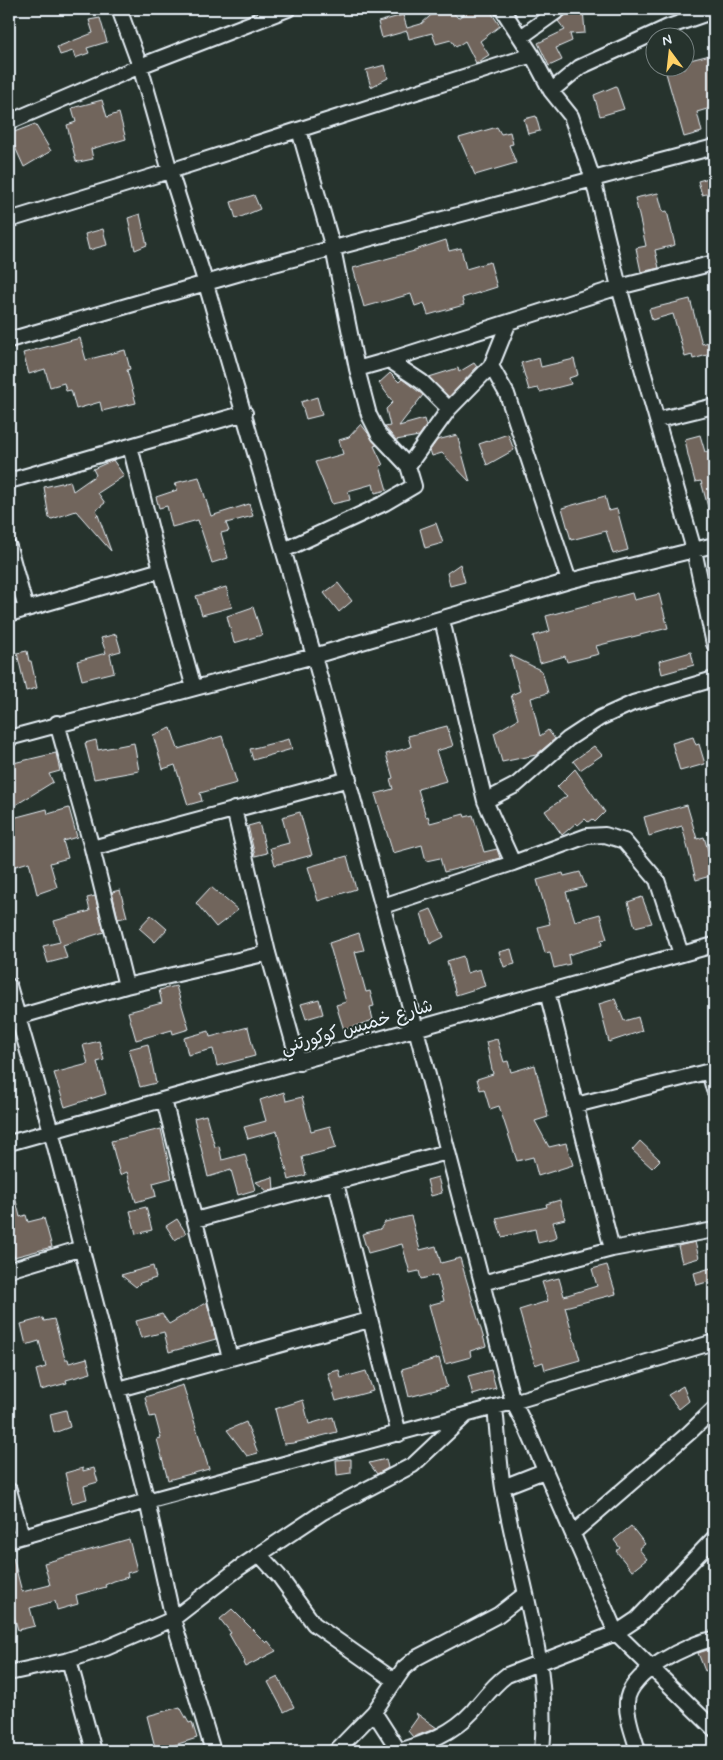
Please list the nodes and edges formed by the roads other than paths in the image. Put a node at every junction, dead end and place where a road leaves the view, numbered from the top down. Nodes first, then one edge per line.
1 (119, 9) edge
2 (288, 9) edge
3 (502, 9) edge
4 (560, 9) edge
5 (714, 11) edge
6 (521, 37) junction
7 (532, 55) junction
8 (140, 66) junction
9 (551, 91) junction
10 (9, 122) edge
11 (299, 130) junction
12 (714, 146) edge
13 (170, 171) junction
14 (593, 179) junction
15 (9, 220) edge
16 (333, 248) junction
17 (714, 263) edge
18 (206, 284) junction
19 (619, 287) junction
20 (508, 324) junction
21 (9, 340) edge
22 (390, 360) junction
23 (491, 366) junction
24 (357, 369) junction
25 (714, 406) edge
26 (449, 408) junction
27 (245, 414) junction
28 (657, 420) junction
29 (130, 446) junction
30 (408, 466) junction
31 (9, 481) edge
32 (714, 545) edge
33 (9, 547) edge
34 (284, 550) junction
35 (694, 550) junction
36 (161, 570) junction
37 (569, 582) junction
38 (26, 609) junction
39 (9, 614) edge
40 (442, 620) junction
41 (714, 644) edge
42 (314, 656) junction
43 (714, 679) edge
44 (194, 688) junction
45 (57, 724) junction
46 (9, 738) edge
47 (349, 779) junction
48 (485, 801) junction
49 (234, 809) junction
50 (92, 848) junction
51 (513, 863) junction
52 (382, 906) junction
53 (714, 945) edge
54 (268, 953) junction
55 (680, 954) junction
56 (9, 986) edge
57 (126, 986) junction
58 (547, 992) junction
59 (18, 1018) junction
60 (416, 1029) junction
61 (299, 1063) junction
62 (712, 1070) edge
63 (714, 1090) edge
64 (164, 1100) junction
65 (576, 1105) junction
66 (51, 1131) junction
67 (9, 1143) edge
68 (448, 1152) junction
69 (336, 1183) junction
70 (196, 1220) junction
71 (714, 1230) edge
72 (82, 1248) junction
73 (612, 1249) junction
74 (9, 1270) edge
75 (482, 1283) junction
76 (369, 1320) junction
77 (714, 1342) edge
78 (230, 1358) junction
79 (119, 1389) junction
80 (513, 1402) junction
81 (495, 1408) junction
82 (714, 1409) edge
83 (466, 1415) junction
84 (399, 1434) junction
85 (544, 1471) junction
86 (503, 1487) junction
87 (9, 1490) edge
88 (147, 1501) junction
89 (573, 1533) junction
90 (15, 1538) edge
91 (714, 1538) edge
92 (260, 1555) junction
93 (526, 1594) junction
94 (173, 1619) junction
95 (616, 1633) junction
96 (714, 1639) edge
97 (69, 1660) junction
98 (541, 1663) junction
99 (652, 1669) junction
100 (9, 1674) edge
101 (395, 1681) junction
102 (374, 1712) junction
103 (714, 1729) edge
104 (94, 1751) edge
105 (213, 1751) edge
106 (336, 1751) edge
107 (542, 1751) edge
108 (638, 1751) edge

1 - 8 street
2 - 8 street
3 - 6 street
4 - 6 street
5 - 9 street
6 - 7 street
7 - 9 street
7 - 11 street
8 - 10 street
8 - 13 street
9 - 14 street
11 - 13 street
11 - 16 street
12 - 14 street
13 - 15 street
13 - 18 street
14 - 16 street
14 - 19 street
16 - 18 street
16 - 24 street
17 - 19 street
18 - 21 street
18 - 27 street
19 - 20 street
19 - 28 street
20 - 22 street
20 - 23 street
22 - 24 street
22 - 26 street
23 - 26 street
23 - 37 street
24 - 30 street
25 - 28 street
26 - 30 street
27 - 29 street
27 - 34 street
28 - 35 street
29 - 31 street
29 - 36 street
30 - 34 street
32 - 35 street
33 - 38 street
34 - 42 street
35 - 37 street
35 - 41 street
36 - 38 street
36 - 44 street
37 - 40 street
38 - 39 street
40 - 42 street
40 - 48 street
42 - 44 street
42 - 47 street
43 - 48 street
44 - 45 street
45 - 46 street
45 - 50 street
47 - 49 street
47 - 52 street
48 - 51 street
49 - 50 street
49 - 54 street
50 - 57 street
51 - 52 street
51 - 55 street
52 - 60 street
53 - 55 street, شارع خميس كوكورتني
54 - 57 street
54 - 61 street
55 - 58 street, شارع خميس كوكورتني
56 - 59 street
57 - 59 street
58 - 60 street, شارع خميس كوكورتني
58 - 65 street
59 - 66 street
60 - 61 street, شارع خميس كوكورتني
60 - 68 street
61 - 64 street, شارع خميس كوكورتني
62 - 63 street
62 - 65 street
64 - 66 street, شارع خميس كوكورتني
64 - 70 street
65 - 73 street
66 - 67 street, شارع خميس كوكورتني
66 - 72 street
68 - 69 street
68 - 75 street
69 - 70 street
69 - 76 street
70 - 78 street
71 - 73 street
72 - 74 street
72 - 79 street
73 - 75 street
75 - 80 street
76 - 78 street
76 - 84 street
77 - 80 street
78 - 79 street
79 - 88 street
80 - 81 street
80 - 85 street
81 - 83 street
81 - 86 street
82 - 89 street
83 - 84 street
83 - 92 street
84 - 88 street
85 - 86 street
85 - 89 street
86 - 93 street
87 - 90 street
88 - 90 street
88 - 94 street
89 - 95 street
91 - 95 street
92 - 94 street
92 - 101 street
93 - 98 street
93 - 101 street
94 - 97 street
94 - 105 street
95 - 98 street
95 - 99 street
96 - 99 street
97 - 100 street
97 - 104 street
98 - 102 street
98 - 107 street
99 - 103 street
99 - 108 street
101 - 102 street
102 - 106 street

